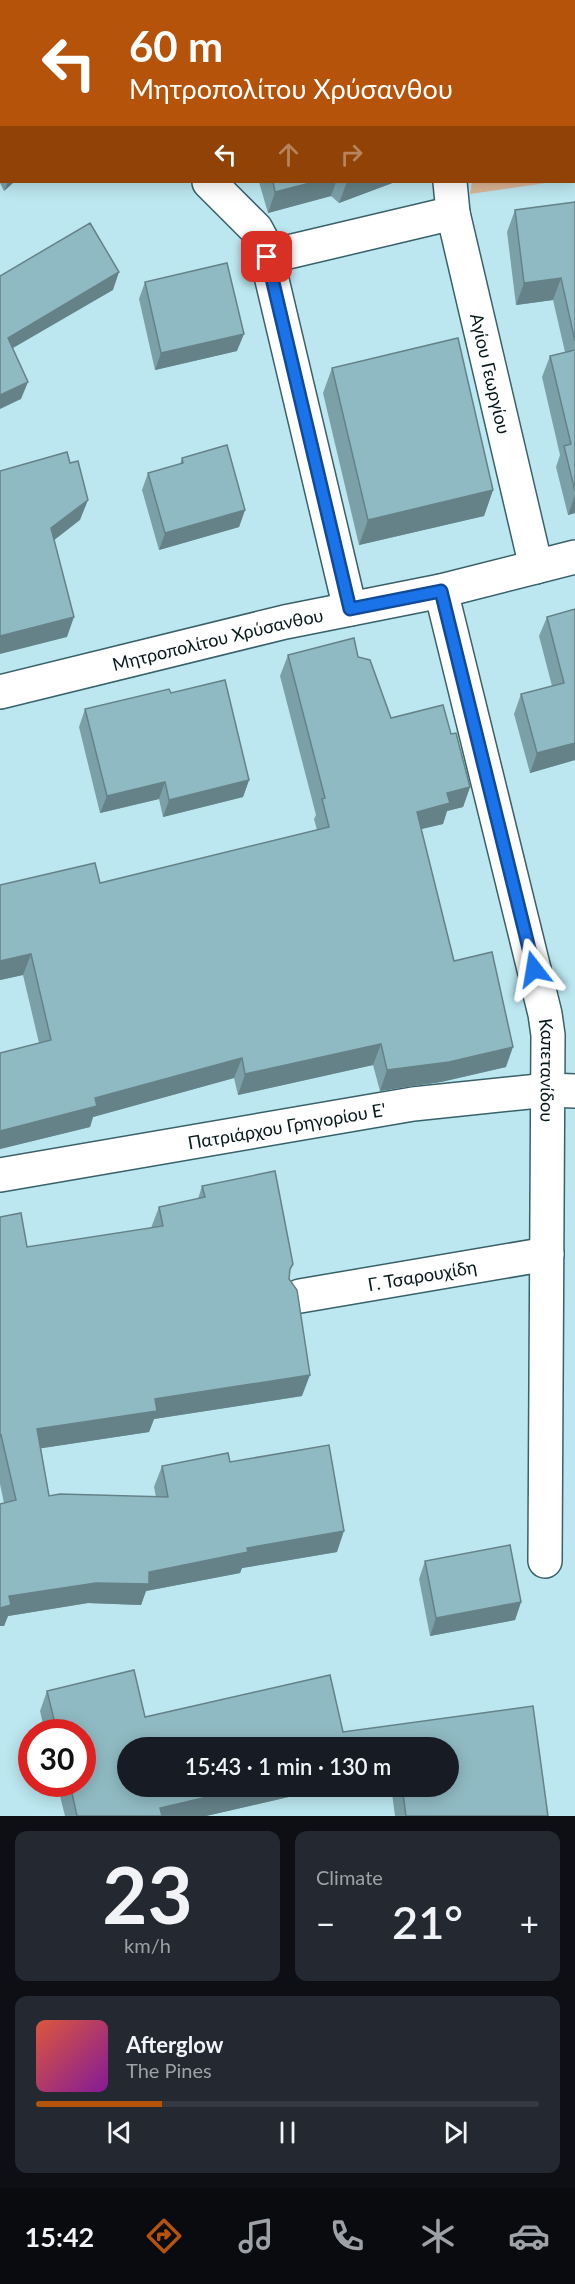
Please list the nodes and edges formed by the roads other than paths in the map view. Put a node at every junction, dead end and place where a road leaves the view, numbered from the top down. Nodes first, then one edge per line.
1 (210, 183) edge
2 (452, 197) edge
3 (267, 257) junction
4 (575, 557) edge
5 (536, 567) junction
6 (441, 591) junction
7 (350, 609) junction
8 (0, 692) edge
9 (561, 1090) edge
10 (0, 1175) edge
11 (547, 1254) junction
12 (300, 1296) edge
13 (545, 1561) dead end

1 - 3 street
2 - 3 street
2 - 5 street, Αγίου Γεωργίου
3 - 7 street
4 - 5 street, Μητροπολίτου Χρύσανθου
5 - 6 street, Μητροπολίτου Χρύσανθου
6 - 7 street, Μητροπολίτου Χρύσανθου
6 - 9 street, Καπετανίδου
7 - 8 street, Μητροπολίτου Χρύσανθου
9 - 10 street, Πατριάρχου Γρηγορίου Ε'
9 - 11 street, Καπετανίδου
11 - 12 street, Γ. Τσαρουχίδη
11 - 13 street, Καπετανίδου

